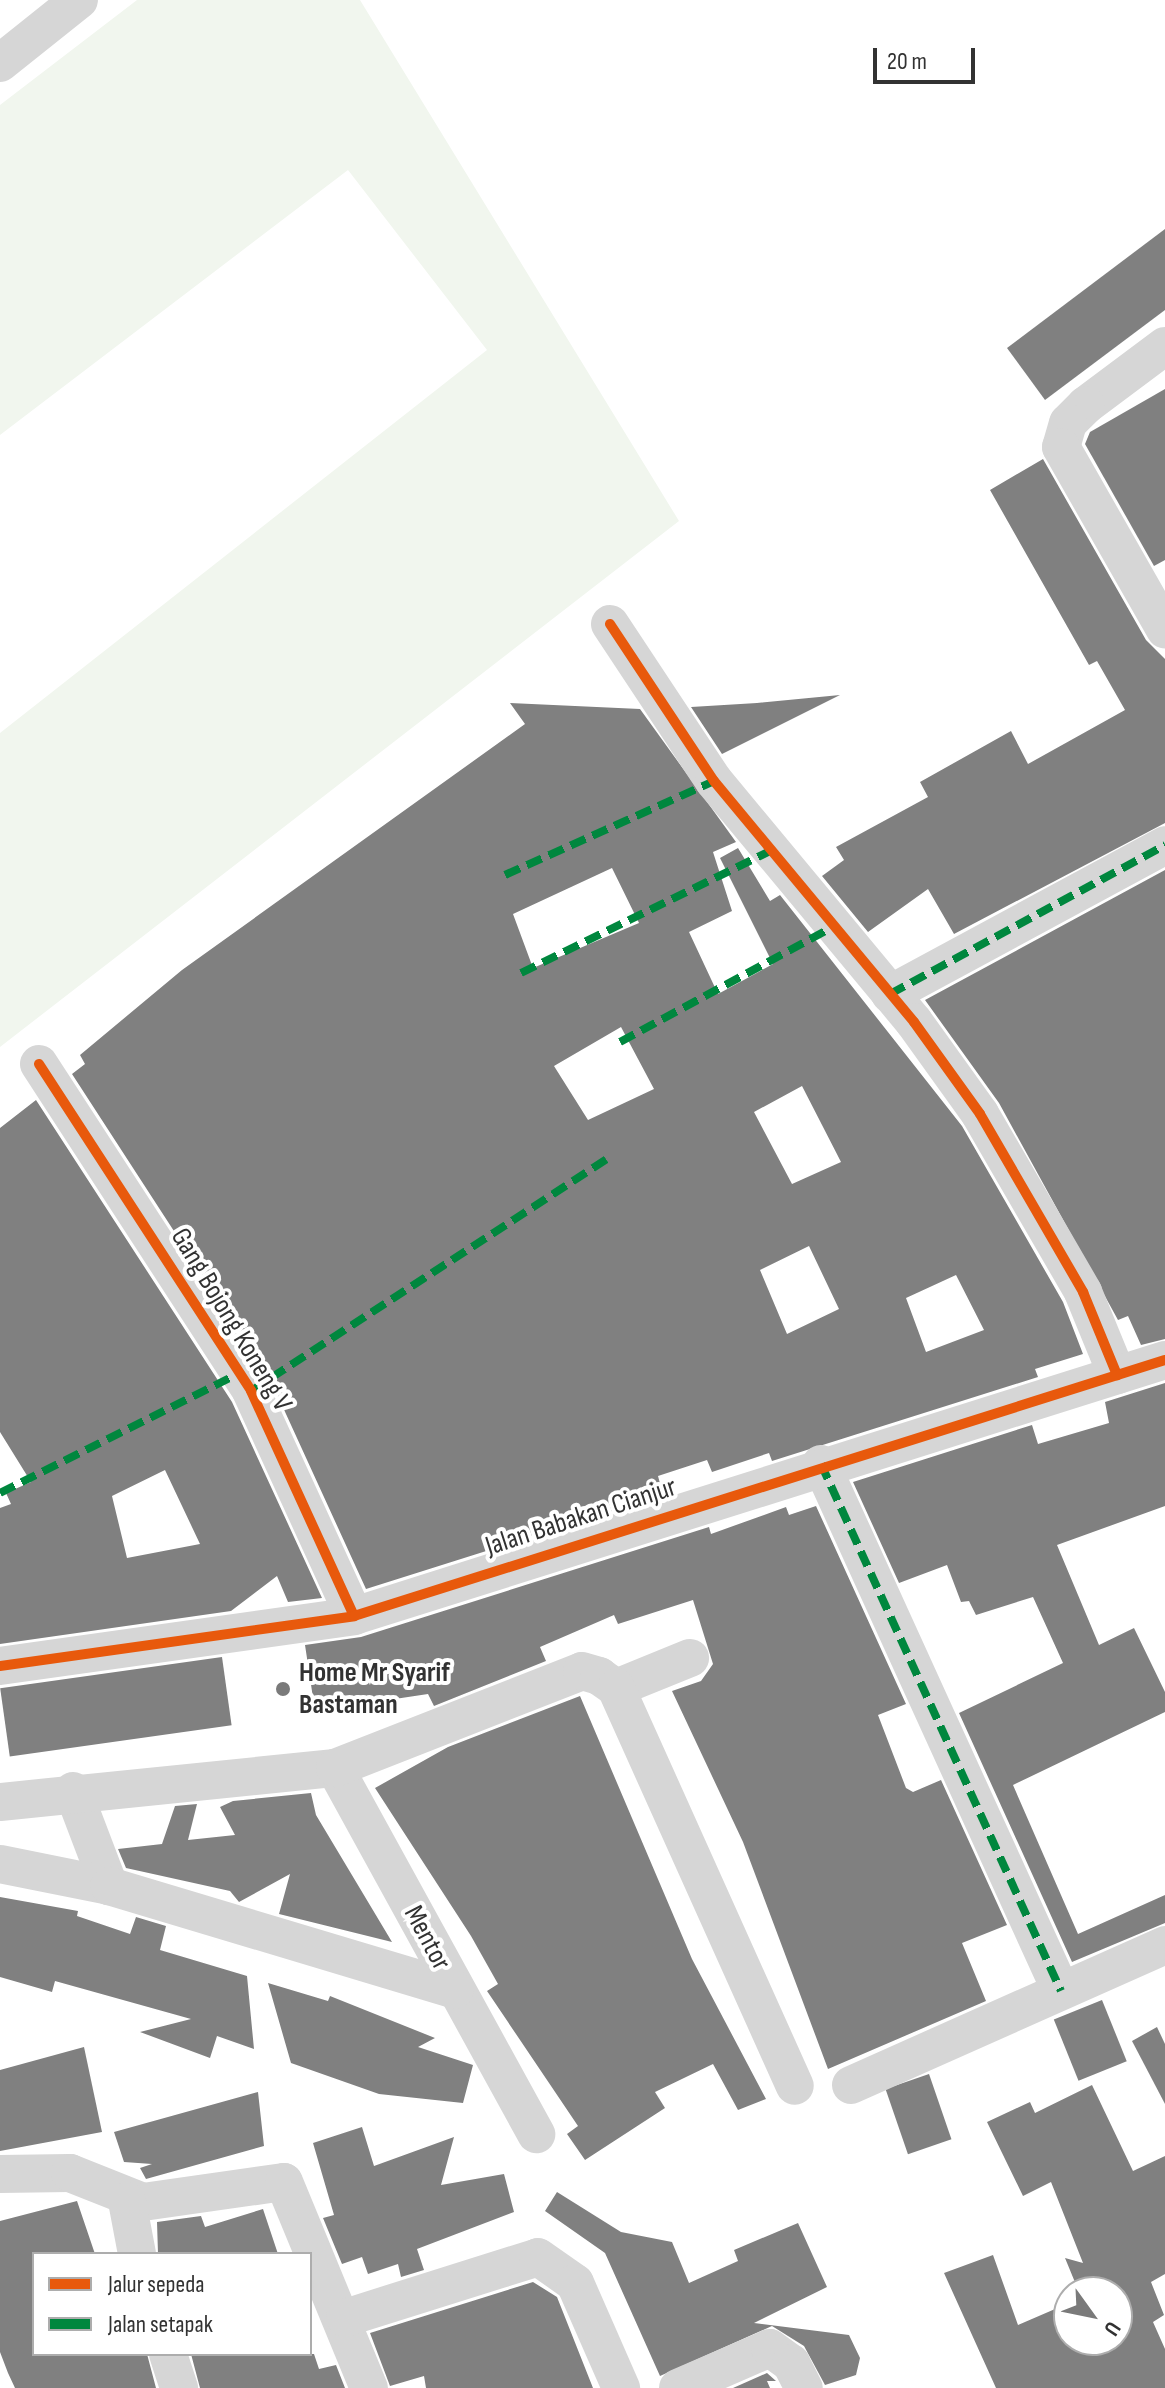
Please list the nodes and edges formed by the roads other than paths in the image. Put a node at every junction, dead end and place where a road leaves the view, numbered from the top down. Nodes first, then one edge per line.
1 (79, 0) edge
2 (0, 63) edge
3 (1165, 346) edge
4 (610, 624) dead end
5 (1165, 629) edge
6 (1165, 845) edge
7 (890, 994) junction
8 (39, 1064) dead end
9 (1165, 1360) edge
10 (1117, 1375) junction
11 (821, 1464) junction
12 (354, 1616) junction
13 (690, 1658) dead end
14 (0, 1666) edge
15 (616, 1688) junction
16 (335, 1768) junction
17 (73, 1791) junction
18 (0, 1802) edge
19 (0, 1864) edge
20 (109, 1886) junction
21 (1165, 1945) edge
22 (455, 1990) junction
23 (1061, 1991) junction
24 (851, 2085) dead end
25 (795, 2086) dead end
26 (536, 2134) dead end
27 (0, 2174) edge
28 (127, 2201) junction
29 (137, 2252) edge
30 (345, 2318) junction
31 (169, 2356) edge
32 (179, 2388) edge
33 (369, 2388) edge
34 (621, 2388) edge
35 (678, 2388) edge
36 (804, 2388) edge

1 - 2 street
3 - 5 street
4 - 7 street
6 - 7 street
7 - 10 street
8 - 12 street, Gang Bojong Koneng V
9 - 10 street, Jalan Babakan Cianjur
10 - 11 street, Jalan Babakan Cianjur
11 - 12 street, Jalan Babakan Cianjur
11 - 23 street
12 - 14 street, Jalan Babakan Cianjur
13 - 15 street
15 - 16 street
15 - 25 street
16 - 17 street
16 - 22 street, Mentor
17 - 18 street
17 - 20 street
19 - 20 street, Mentor
20 - 22 street, Mentor
21 - 23 street
22 - 26 street
23 - 24 street
27 - 28 street
28 - 29 street
28 - 30 street
30 - 33 street
30 - 34 street
31 - 32 street
35 - 36 street

